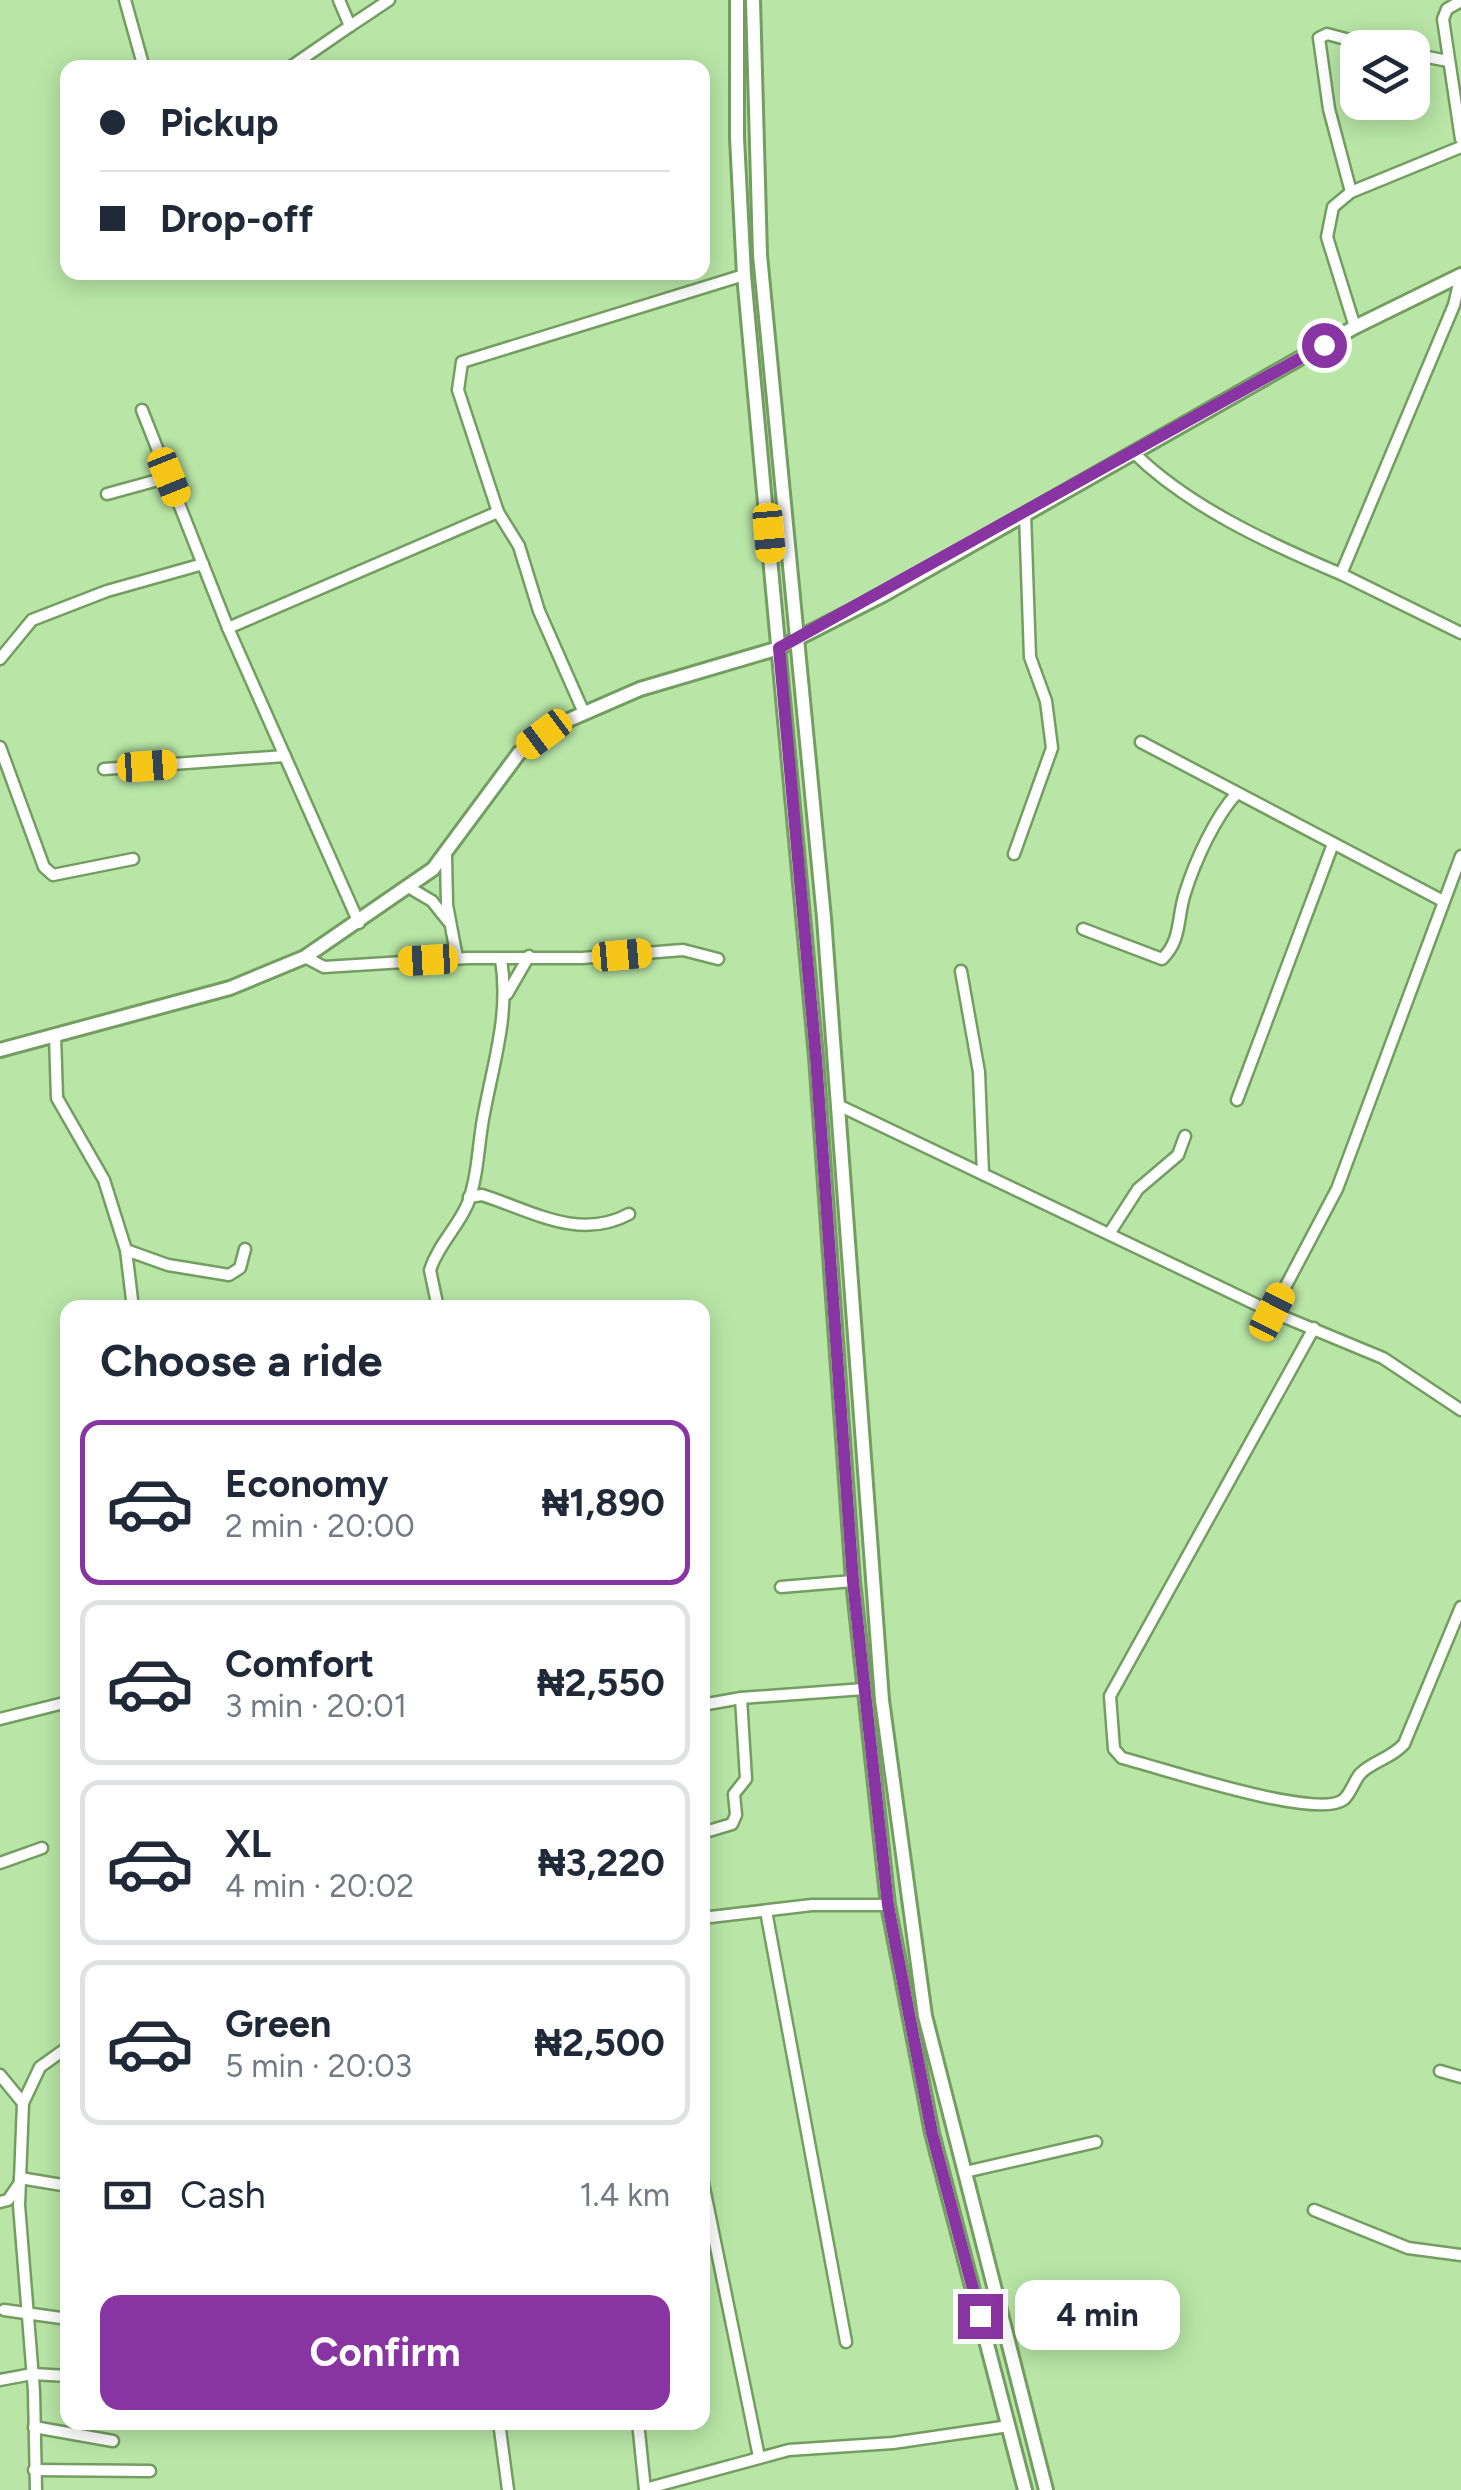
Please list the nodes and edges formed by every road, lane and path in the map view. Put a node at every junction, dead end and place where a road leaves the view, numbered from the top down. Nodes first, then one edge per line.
1 (125, 0) edge
2 (339, 0) edge
3 (390, 0) edge
4 (737, 0) edge
5 (753, 0) edge
6 (1461, 1) edge
7 (350, 26) junction
8 (1340, 38) edge
9 (1430, 58) edge
10 (142, 60) edge
11 (301, 60) edge
12 (1448, 61) junction
13 (1461, 139) edge
14 (1461, 147) edge
15 (1351, 192) junction
16 (744, 275) junction
17 (1461, 275) edge
18 (1355, 327) junction
19 (142, 410) dead end
20 (1134, 453) junction
21 (169, 477) junction
22 (107, 494) dead end
23 (498, 512) junction
24 (1025, 514) junction
25 (203, 564) junction
26 (1341, 574) junction
27 (228, 628) junction
28 (1461, 633) edge
29 (797, 638) junction
30 (779, 648) junction
31 (0, 659) edge
32 (584, 713) junction
33 (1140, 742) dead end
34 (0, 746) edge
35 (285, 756) junction
36 (104, 769) dead end
37 (1237, 793) junction
38 (1333, 844) junction
39 (1014, 854) dead end
40 (446, 856) junction
41 (1461, 856) edge
42 (133, 858) dead end
43 (410, 888) junction
44 (1443, 901) junction
45 (449, 921) junction
46 (359, 923) junction
47 (1083, 929) dead end
48 (529, 956) junction
49 (306, 958) junction
50 (457, 958) junction
51 (501, 959) junction
52 (718, 959) dead end
53 (961, 971) dead end
54 (506, 995) junction
55 (55, 1035) junction
56 (0, 1050) edge
57 (1237, 1100) dead end
58 (838, 1105) junction
59 (1185, 1136) dead end
60 (983, 1174) junction
61 (476, 1196) junction
62 (629, 1214) dead end
63 (1109, 1234) junction
64 (245, 1248) dead end
65 (126, 1250) junction
66 (132, 1300) edge
67 (436, 1300) edge
68 (1272, 1312) junction
69 (1314, 1328) junction
70 (837, 1355) junction
71 (856, 1355) junction
72 (1461, 1410) edge
73 (853, 1581) junction
74 (781, 1587) dead end
75 (1461, 1607) edge
76 (864, 1689) junction
77 (741, 1698) junction
78 (60, 1704) edge
79 (710, 1704) edge
80 (0, 1720) edge
81 (710, 1831) edge
82 (42, 1848) dead end
83 (0, 1863) edge
84 (888, 1905) junction
85 (766, 1911) junction
86 (710, 1917) edge
87 (60, 2053) edge
88 (1440, 2071) dead end
89 (0, 2075) edge
90 (1461, 2077) edge
91 (23, 2102) junction
92 (954, 2129) junction
93 (932, 2133) junction
94 (1096, 2142) dead end
95 (965, 2172) junction
96 (20, 2181) junction
97 (60, 2185) edge
98 (0, 2202) edge
99 (1314, 2210) dead end
100 (710, 2217) edge
101 (1461, 2256) edge
102 (4, 2310) dead end
103 (26, 2315) junction
104 (60, 2318) edge
105 (846, 2342) dead end
106 (32, 2374) junction
107 (60, 2376) edge
108 (0, 2380) edge
109 (34, 2426) junction
110 (1009, 2426) junction
111 (500, 2430) edge
112 (639, 2430) edge
113 (114, 2441) dead end
114 (759, 2457) junction
115 (34, 2470) junction
116 (150, 2471) dead end
117 (32, 2489) edge
118 (508, 2490) edge
119 (644, 2490) edge
120 (1026, 2490) edge
121 (1046, 2490) edge

1 - 10 street
2 - 7 street
3 - 7 street
4 - 16 street
5 - 29 street
6 - 12 street
7 - 11 street
8 - 15 street
9 - 12 street
12 - 13 street
14 - 15 street
15 - 18 street
16 - 23 street
16 - 30 street
17 - 18 street
17 - 26 street
18 - 20 street
19 - 21 street
20 - 24 street
20 - 26 street
21 - 22 street
21 - 25 street
23 - 27 street
23 - 32 street
24 - 29 street
24 - 39 street
25 - 27 street
25 - 31 street
26 - 28 street
27 - 35 street
29 - 30 street
29 - 58 street
30 - 32 street
30 - 70 street
32 - 40 street
33 - 37 street
34 - 42 street
35 - 36 street
35 - 46 street
37 - 38 street
37 - 47 street
38 - 44 street
38 - 57 street
40 - 43 street
40 - 45 street
41 - 44 street
43 - 45 street
43 - 46 street
44 - 68 street
45 - 50 street
46 - 49 street
48 - 51 street
48 - 52 street
48 - 54 street
49 - 50 street
49 - 55 street
50 - 51 street
51 - 54 street
53 - 60 street
54 - 61 street
55 - 56 street
55 - 65 street
58 - 60 street
58 - 71 street
59 - 63 street
60 - 63 street
61 - 62 street
61 - 67 street
63 - 68 street
64 - 65 street
65 - 66 street
68 - 69 street
69 - 72 street
69 - 75 street
70 - 71 street
70 - 73 street
71 - 92 street
73 - 74 street
73 - 76 street
76 - 77 street
76 - 84 street
77 - 79 street
77 - 81 street
78 - 80 street
82 - 83 street
84 - 85 street
84 - 93 street
85 - 86 street
85 - 105 street
87 - 91 street
88 - 90 street
89 - 91 street
91 - 96 street
92 - 93 street
92 - 95 street
93 - 110 street
94 - 95 street
95 - 121 street
96 - 97 street
96 - 98 street
96 - 103 street
99 - 101 street
100 - 114 street
102 - 103 street
103 - 104 street
103 - 106 street
106 - 107 street
106 - 108 street
106 - 109 street
109 - 113 street
109 - 115 street
110 - 114 street
110 - 120 street
111 - 118 street
112 - 119 street
114 - 119 street
115 - 116 street
115 - 117 street

